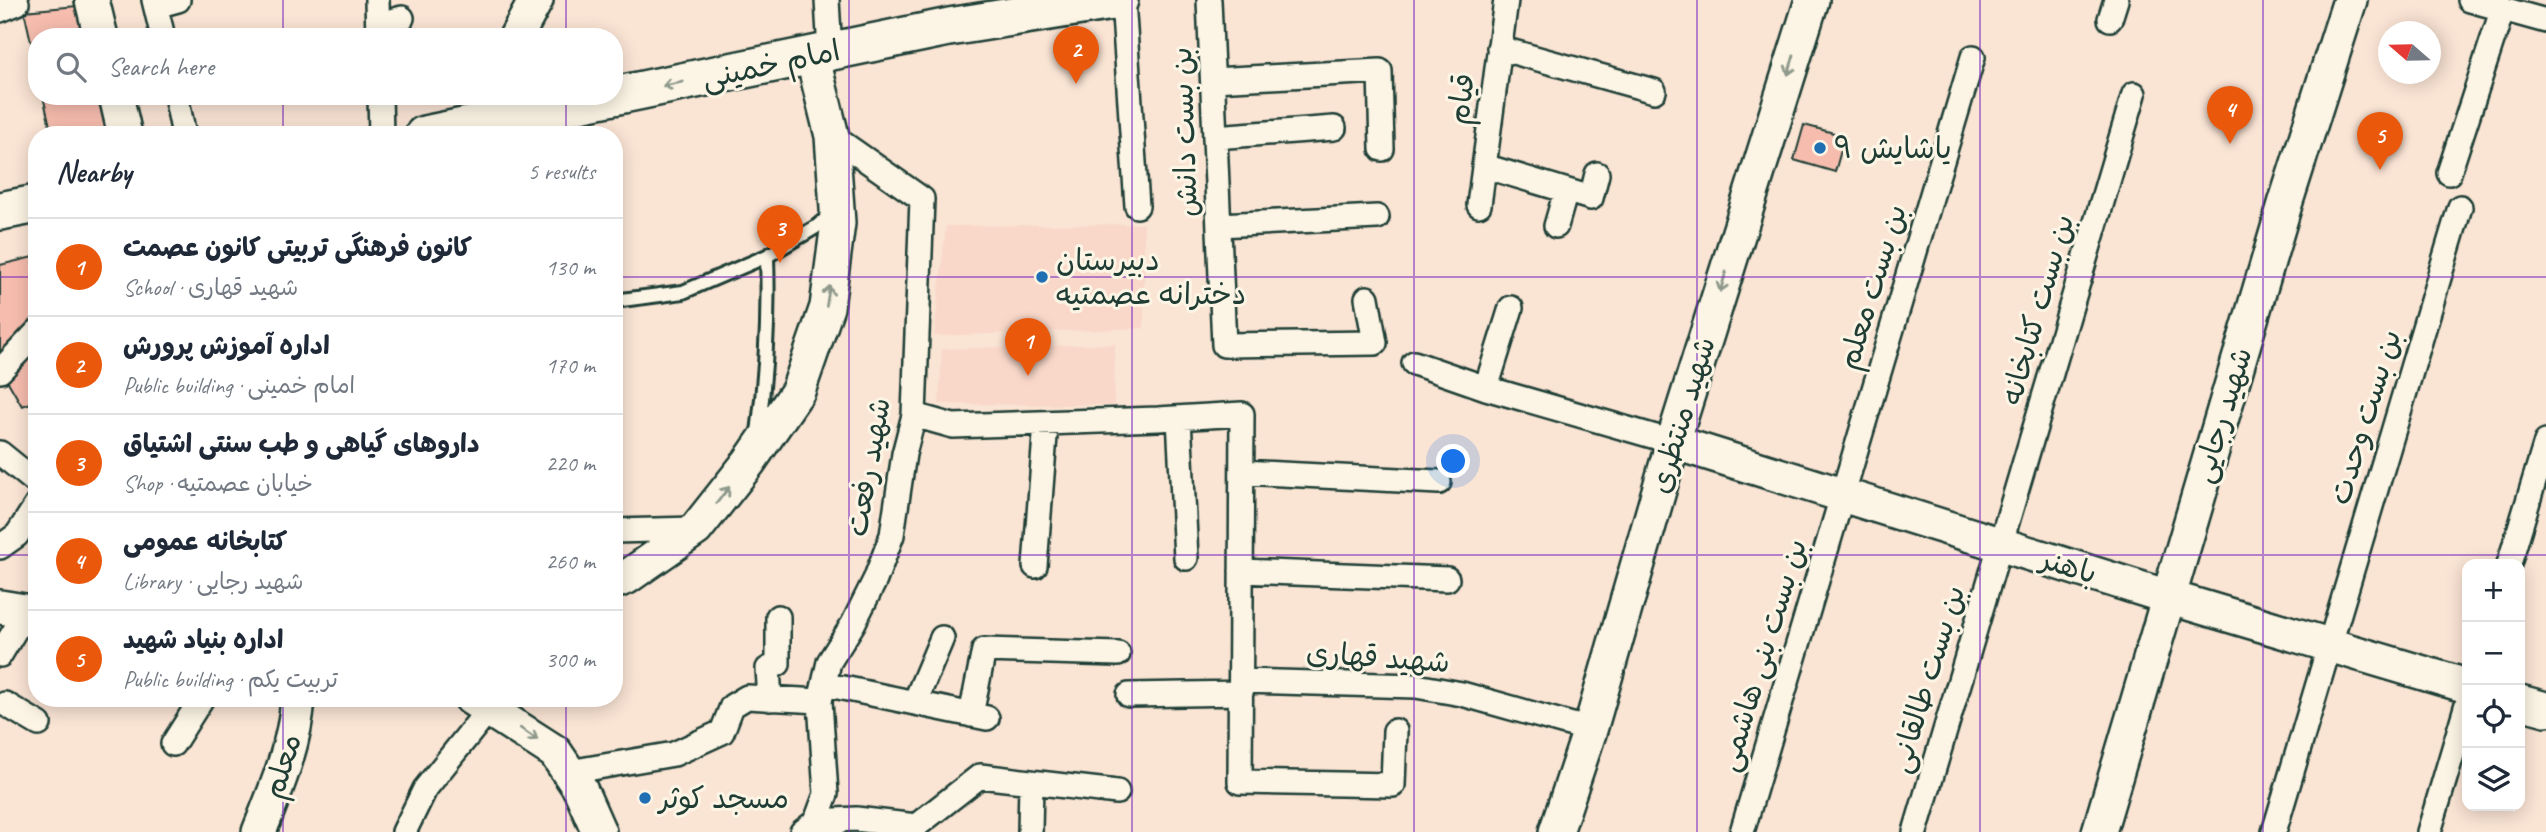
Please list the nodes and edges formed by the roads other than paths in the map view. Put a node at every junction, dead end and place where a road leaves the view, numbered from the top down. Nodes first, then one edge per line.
1 (92, 0) edge
2 (178, 0) edge
3 (377, 0) edge
4 (536, 0) edge
5 (827, 0) edge
6 (1121, 0) edge
7 (1209, 0) edge
8 (1506, 0) edge
9 (1812, 0) edge
10 (2350, 0) edge
11 (2470, 0) edge
12 (155, 3) edge
13 (2503, 8) junction
14 (402, 18) dead end
15 (2546, 21) edge
16 (99, 28) edge
17 (161, 28) edge
18 (378, 28) edge
19 (384, 28) edge
20 (521, 28) edge
21 (1499, 48) junction
22 (821, 53) junction
23 (1973, 57) dead end
24 (1213, 80) junction
25 (1654, 91) dead end
26 (623, 92) edge
27 (2134, 94) dead end
28 (118, 105) edge
29 (178, 105) edge
30 (380, 105) edge
31 (558, 105) edge
32 (492, 118) edge
33 (123, 126) edge
34 (182, 126) edge
35 (381, 126) edge
36 (460, 126) edge
37 (1334, 128) dead end
38 (832, 136) junction
39 (1215, 137) junction
40 (1382, 149) dead end
41 (1484, 166) junction
42 (2448, 173) dead end
43 (1597, 174) dead end
44 (1566, 191) junction
45 (1479, 205) dead end
46 (28, 206) edge
47 (1138, 206) dead end
48 (2460, 207) dead end
49 (837, 208) junction
50 (0, 211) edge
51 (1377, 217) dead end
52 (1219, 225) junction
53 (1556, 226) dead end
54 (768, 256) junction
55 (1367, 298) dead end
56 (623, 300) edge
57 (1511, 308) dead end
58 (28, 341) edge
59 (1414, 363) dead end
60 (0, 371) edge
61 (1486, 388) junction
62 (914, 415) junction
63 (1180, 418) junction
64 (1046, 423) junction
65 (1673, 442) junction
66 (2546, 442) edge
67 (0, 453) edge
68 (755, 453) junction
69 (1242, 472) junction
70 (28, 476) edge
71 (1439, 482) dead end
72 (1843, 495) junction
73 (28, 519) edge
74 (696, 529) junction
75 (623, 531) edge
76 (2000, 544) junction
77 (0, 547) edge
78 (1186, 558) dead end
79 (2511, 559) edge
80 (1035, 566) dead end
81 (1241, 571) junction
82 (623, 579) edge
83 (1447, 579) dead end
84 (2168, 597) junction
85 (21, 611) edge
86 (778, 617) dead end
87 (942, 638) dead end
88 (2330, 645) junction
89 (1118, 654) dead end
90 (0, 655) edge
91 (2464, 685) edge
92 (1241, 687) junction
93 (822, 693) junction
94 (1129, 695) dead end
95 (770, 699) junction
96 (915, 702) junction
97 (2525, 703) edge
98 (2, 705) edge
99 (196, 707) edge
100 (297, 707) edge
101 (478, 707) edge
102 (485, 707) edge
103 (2546, 709) edge
104 (2462, 721) edge
105 (39, 724) dead end
106 (1590, 730) junction
107 (1395, 731) dead end
108 (173, 744) dead end
109 (569, 772) junction
110 (1031, 782) junction
111 (1117, 792) dead end
112 (592, 828) edge
113 (817, 828) edge
114 (259, 832) edge
115 (404, 832) edge
116 (1030, 832) edge
117 (1556, 832) edge
118 (1742, 832) edge
119 (1915, 832) edge
120 (2099, 832) edge
121 (2274, 832) edge
122 (2429, 832) edge

1 - 16 street
2 - 12 street
3 - 18 street
4 - 20 street
5 - 22 street
6 - 22 main road, امام خمینی
6 - 47 street
7 - 24 street, بن بست دانش
8 - 21 street, قیام
9 -> 65 street, شهید منتظری
10 - 84 street, شهید رجایی
11 - 13 street
12 - 17 street
13 - 15 street
13 - 42 street
14 - 19 street
21 - 25 street
21 - 41 street, قیام
22 -> 26 main road, امام خمینی
22 - 38 street
23 - 72 street, بن بست معلم
24 - 39 street, بن بست دانش
24 - 40 street
27 - 76 street, بن بست کتابخانه
28 - 33 street
29 - 34 street
30 - 35 street
31 -> 32 main road, امام خمینی
32 - 36 main road, امام خمینی
37 - 39 street
38 - 49 street
38 - 62 street, شهید رفعت
39 - 52 street, بن بست دانش
41 - 44 street
41 - 45 street, قیام
43 - 44 street
44 - 53 street
46 - 50 main road
48 - 88 street, بن بست وحدت
49 - 54 lane
68 -> 49 street
51 - 52 street
52 - 55 street, بن بست دانش
54 - 56 lane
54 - 68 lane
57 - 61 street
58 - 60 street
59 - 61 street
61 - 65 street
62 - 64 street
62 - 93 street, شهید رفعت
63 - 64 street
63 - 69 street
63 - 78 street
64 - 80 street
65 - 72 street, باهنر
65 - 106 street, شهید منتظری
66 - 79 street
67 - 70 street
74 -> 68 street
69 - 71 street
69 - 81 street
72 - 76 street, باهنر
72 - 118 street, بن بست بنی هاشمی
73 - 77 street
74 - 75 street
74 - 82 street
76 - 84 street, باهنر
76 - 119 street, بن بست طالقانی
81 - 83 street
81 - 92 street
84 - 88 street, باهنر
84 - 120 street, شهید رجایی
85 - 90 street
86 - 95 street
87 - 96 street
88 - 91 street, باهنر
88 - 121 street, بن بست وحدت
89 - 96 street
92 - 94 street, شهید قهاری
92 - 106 street, شهید قهاری
92 - 107 street
93 - 95 street
93 - 96 street
93 - 113 street, شهید رفعت
95 - 109 street
97 - 103 street
98 - 105 street
99 - 108 street
100 - 114 street, معلم
101 - 115 street
102 -> 109 street
104 - 122 street
106 - 117 street, شهید منتظری
109 - 112 street
110 - 111 street
110 - 113 street
110 - 116 street

